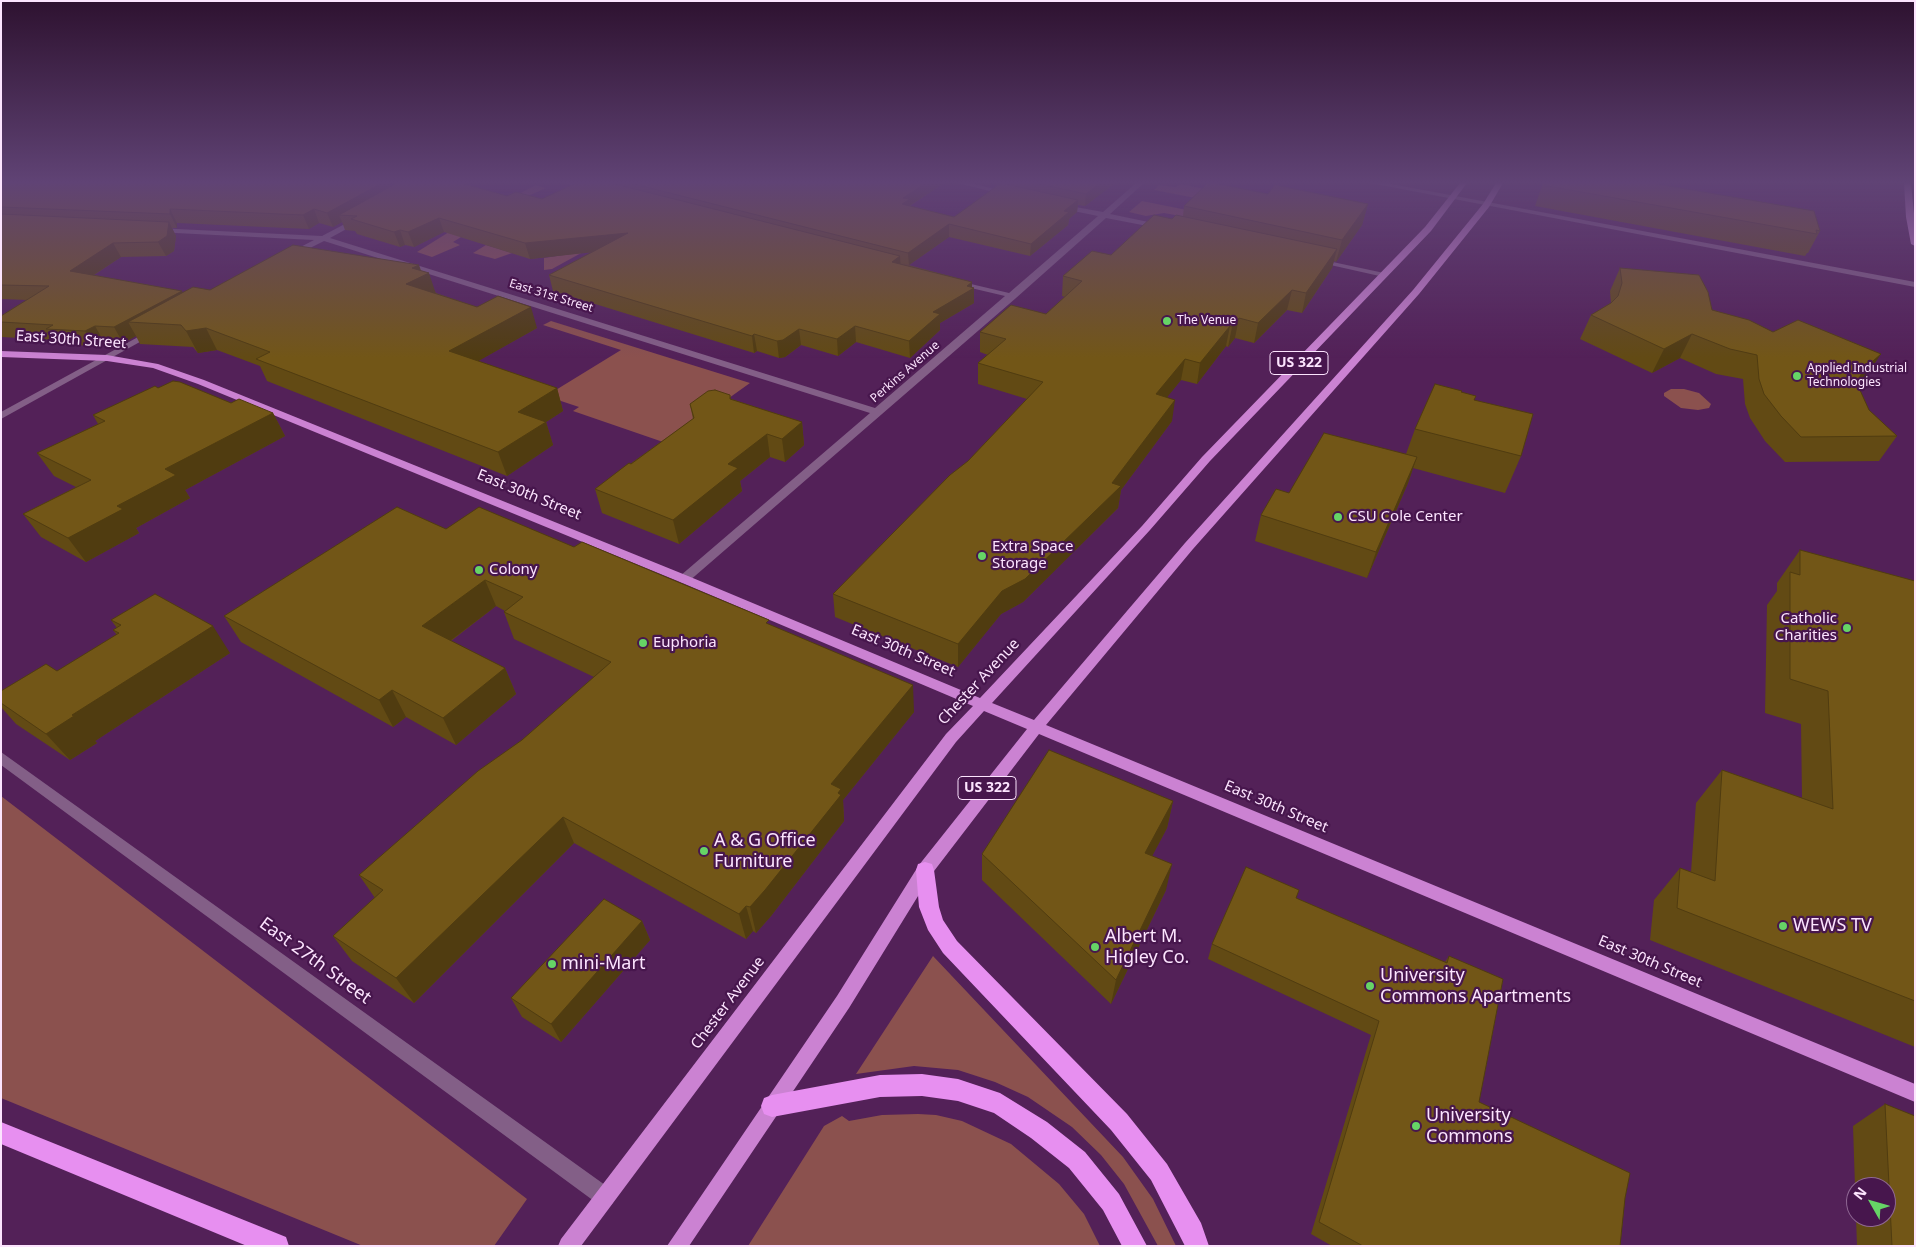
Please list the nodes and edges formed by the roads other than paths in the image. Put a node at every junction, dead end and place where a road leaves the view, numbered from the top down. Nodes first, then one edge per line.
1 (317, 241) edge
2 (333, 241) edge
3 (1075, 241) edge
4 (1416, 241) edge
5 (1457, 241) edge
6 (1680, 241) edge
7 (1308, 258) edge
8 (282, 261) edge
9 (1384, 275) junction
10 (948, 280) edge
11 (1915, 285) edge
12 (1013, 296) junction
13 (156, 330) edge
14 (1, 354) edge
15 (107, 358) junction
16 (878, 412) junction
17 (1, 416) edge
18 (684, 579) junction
19 (983, 705) junction
20 (1037, 728) junction
21 (1, 757) edge
22 (925, 870) junction
23 (1915, 1093) edge
24 (772, 1106) junction
25 (1, 1133) edge
26 (605, 1197) junction
27 (278, 1246) edge
28 (568, 1246) edge
29 (677, 1246) edge
30 (1135, 1246) edge
31 (1197, 1246) edge

1 - 8 street
2 - 16 street, East 31st Street
3 - 12 street, Perkins Avenue
4 - 9 main road, Chester Avenue / US 322
5 - 20 main road, US 322
6 - 11 street
7 - 9 street
9 - 19 main road, Chester Avenue / US 322
10 - 12 street
12 - 16 street, Perkins Avenue
13 - 15 street
14 - 15 main road, East 30th Street
15 - 17 street
15 - 18 main road, East 30th Street
16 - 18 street, Perkins Avenue
18 - 19 main road, East 30th Street
19 - 20 main road, East 30th Street
19 - 26 main road, Chester Avenue / US 322
20 - 22 main road, US 322
20 - 23 main road, East 30th Street
21 - 26 street, East 27th Street
22 - 24 main road, US 322
22 - 31 highway
24 - 29 main road, US 322
24 - 30 highway
25 - 27 highway
26 - 28 main road, Chester Avenue / US 322

